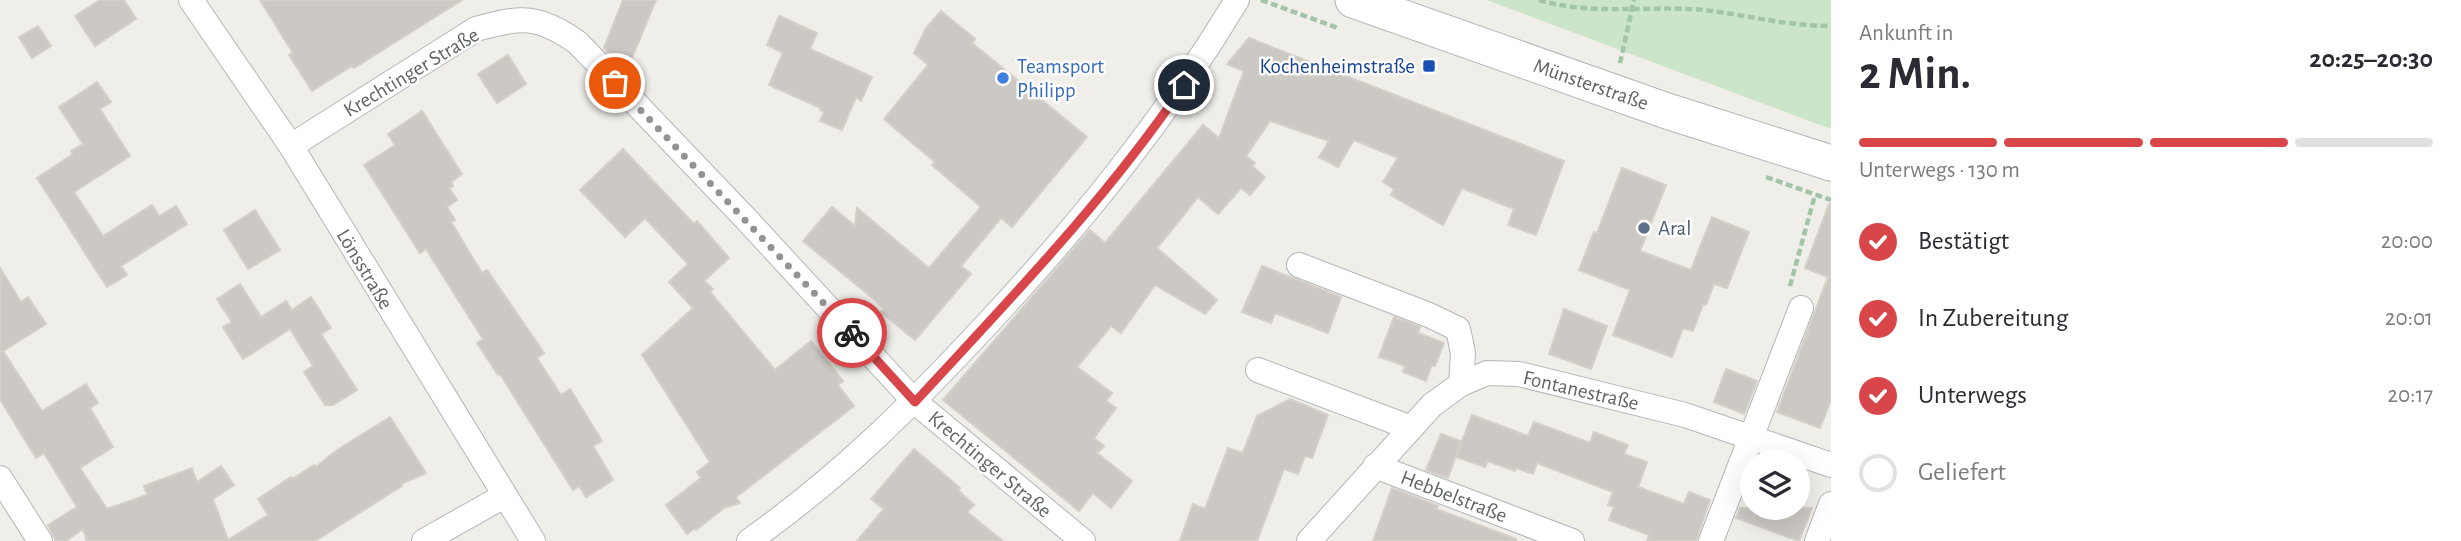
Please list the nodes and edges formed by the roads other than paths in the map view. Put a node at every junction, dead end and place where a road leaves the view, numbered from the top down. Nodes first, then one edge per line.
1 (191, 0) edge
2 (1237, 0) edge
3 (1353, 0) edge
4 (291, 146) junction
5 (1831, 163) edge
6 (1299, 265) dead end
7 (1801, 308) road end
8 (1258, 370) dead end
9 (1461, 384) junction
10 (915, 402) junction
11 (1411, 428) junction
12 (1750, 436) junction
13 (1831, 465) edge
14 (1375, 466) junction
15 (0, 478) edge
16 (504, 496) junction
17 (1831, 504) edge
18 (40, 541) edge
19 (424, 541) edge
20 (533, 541) edge
21 (749, 541) edge
22 (1083, 541) edge
23 (1309, 541) edge
24 (1572, 541) edge
25 (1711, 541) edge
26 (1817, 541) edge

1 - 4 street, Lönsstraße
2 - 10 street
3 - 5 main road, Münsterstraße
4 - 10 street, Krechtinger Straße
4 - 16 street, Lönsstraße
6 - 9 street
7 - 12 street
8 - 11 street
9 - 11 street, Fontanestraße
9 - 12 street, Fontanestraße
10 - 21 street
10 - 22 street, Krechtinger Straße
11 - 14 street, Fontanestraße
12 - 13 street, Fontanestraße
12 - 25 street
14 - 23 street, Fontanestraße
14 - 24 street, Hebbelstraße
15 - 18 street
16 - 19 street
16 - 20 street, Lönsstraße
17 - 26 street

